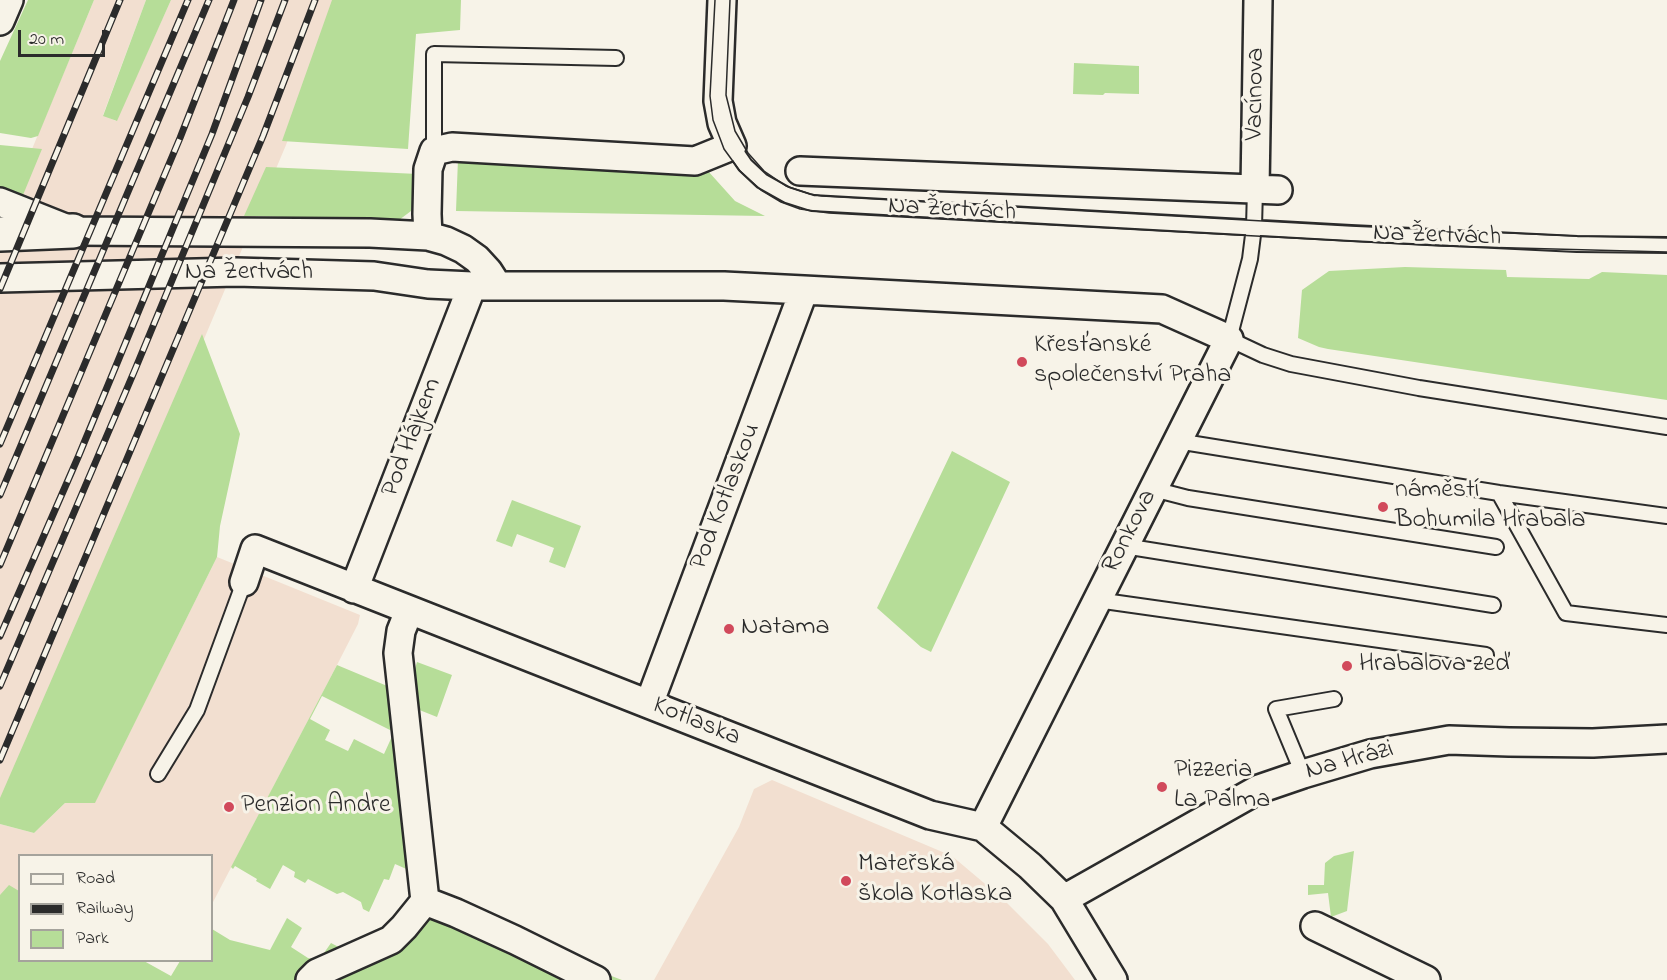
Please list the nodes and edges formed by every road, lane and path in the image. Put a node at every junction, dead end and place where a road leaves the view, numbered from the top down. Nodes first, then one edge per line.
1 (9, 0) edge
2 (722, 0) edge
3 (1258, 0) edge
4 (0, 21) edge
5 (616, 58) dead end
6 (732, 146) junction
7 (434, 152) junction
8 (800, 171) dead end
9 (1267, 189) junction
10 (0, 202) edge
11 (1254, 227) junction
12 (73, 231) junction
13 (0, 234) edge
14 (428, 236) junction
15 (1667, 245) edge
16 (0, 278) edge
17 (485, 286) junction
18 (804, 290) junction
19 (1229, 339) junction
20 (1667, 427) edge
21 (1177, 441) junction
22 (1153, 489) junction
23 (1499, 493) junction
24 (1667, 516) edge
25 (1124, 546) junction
26 (1496, 547) dead end
27 (244, 582) joint
28 (354, 589) junction
29 (1097, 600) junction
30 (1493, 605) dead end
31 (409, 611) junction
32 (1667, 625) edge
33 (1486, 655) dead end
34 (1334, 699) dead end
35 (649, 704) junction
36 (1667, 739) edge
37 (158, 774) dead end
38 (1303, 774) junction
39 (983, 827) junction
40 (1064, 899) junction
41 (424, 901) junction
42 (1315, 926) dead end
43 (310, 980) edge
44 (596, 980) edge
45 (1113, 980) edge
46 (1426, 980) edge

1 - 4 street
2 - 6 street
3 - 9 street, Vacínova
5 - 7 lane
6 - 7 street
6 - 11 lane, Na Žertvách
7 - 14 street
8 - 9 street, Na Žertvách
9 - 11 lane, Ronkova
10 - 12 street
11 - 15 lane, Na Žertvách
11 - 19 lane, Ronkova
12 - 13 main road
12 - 14 street
14 - 17 street
16 - 17 street, Na Žertvách
17 - 18 street, Na Žertvách
17 - 28 street, Pod Hájkem
18 - 19 street, Na Žertvách
18 - 35 street, Pod Kotlaskou
19 - 20 lane
19 - 21 street, Ronkova
21 - 22 street, Ronkova
21 - 23 lane
22 - 25 street, Ronkova
22 - 26 lane
23 - 24 lane
23 - 32 lane
25 - 29 street, Ronkova
25 - 30 lane
27 - 28 street, Kotlaska
27 - 37 lane
28 - 31 street, Kotlaska
29 - 33 lane
29 - 39 street, Ronkova
31 - 35 street, Kotlaska
31 - 41 street
34 - 38 lane
35 - 39 street, Kotlaska
36 - 38 street, Na Hrázi
38 - 40 street, Na Hrázi
39 - 40 street, Kotlaska
40 - 45 street, Kotlaska
41 - 43 street
41 - 44 street
42 - 46 street

